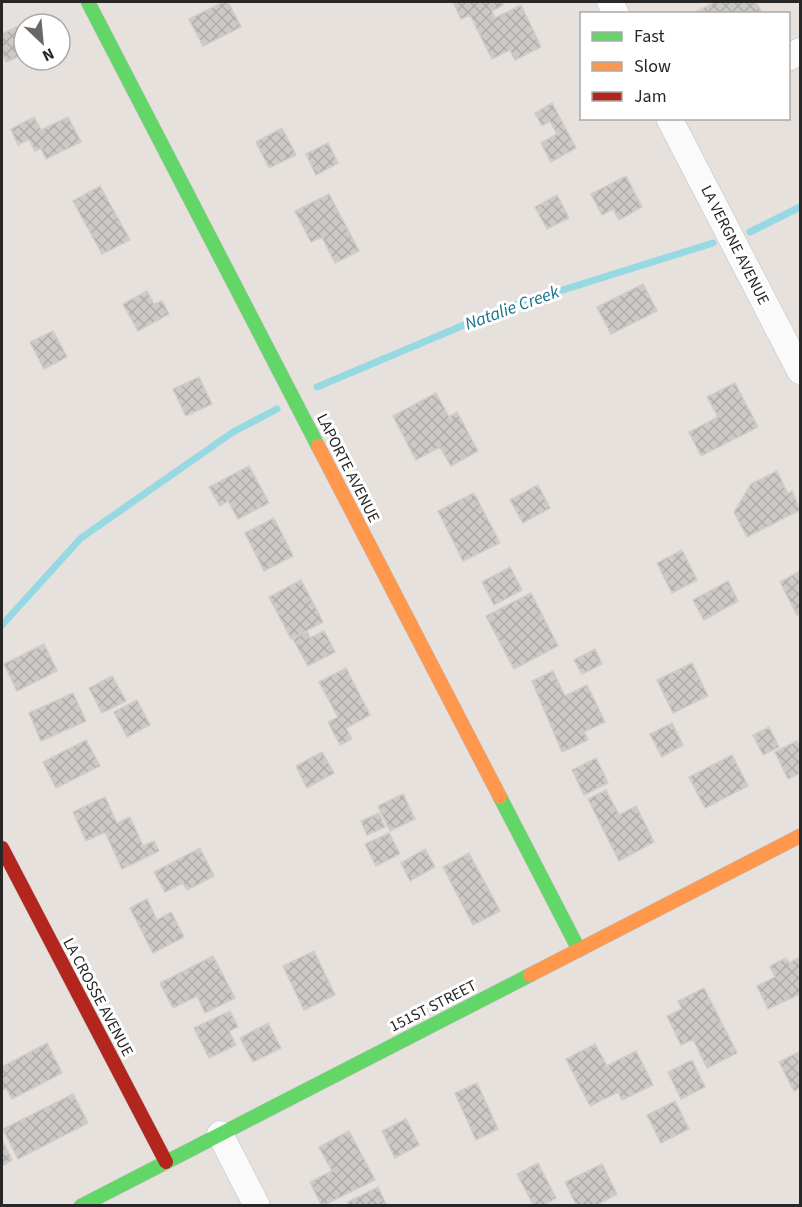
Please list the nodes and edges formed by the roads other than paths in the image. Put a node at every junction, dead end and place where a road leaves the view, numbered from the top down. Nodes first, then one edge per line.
1 (88, 2) edge
2 (672, 120) edge
3 (801, 371) edge
4 (801, 836) edge
5 (2, 848) edge
6 (579, 950) junction
7 (220, 1134) junction
8 (166, 1162) junction
9 (81, 1206) edge
10 (257, 1206) edge

1 - 6 street, LAPORTE AVENUE
2 - 3 street, LA VERGNE AVENUE
4 - 6 street, 151ST STREET
5 - 8 street, LA CROSSE AVENUE
6 - 7 street, 151ST STREET
7 - 8 street, 151ST STREET
7 - 10 street
8 - 9 street, 151ST STREET

